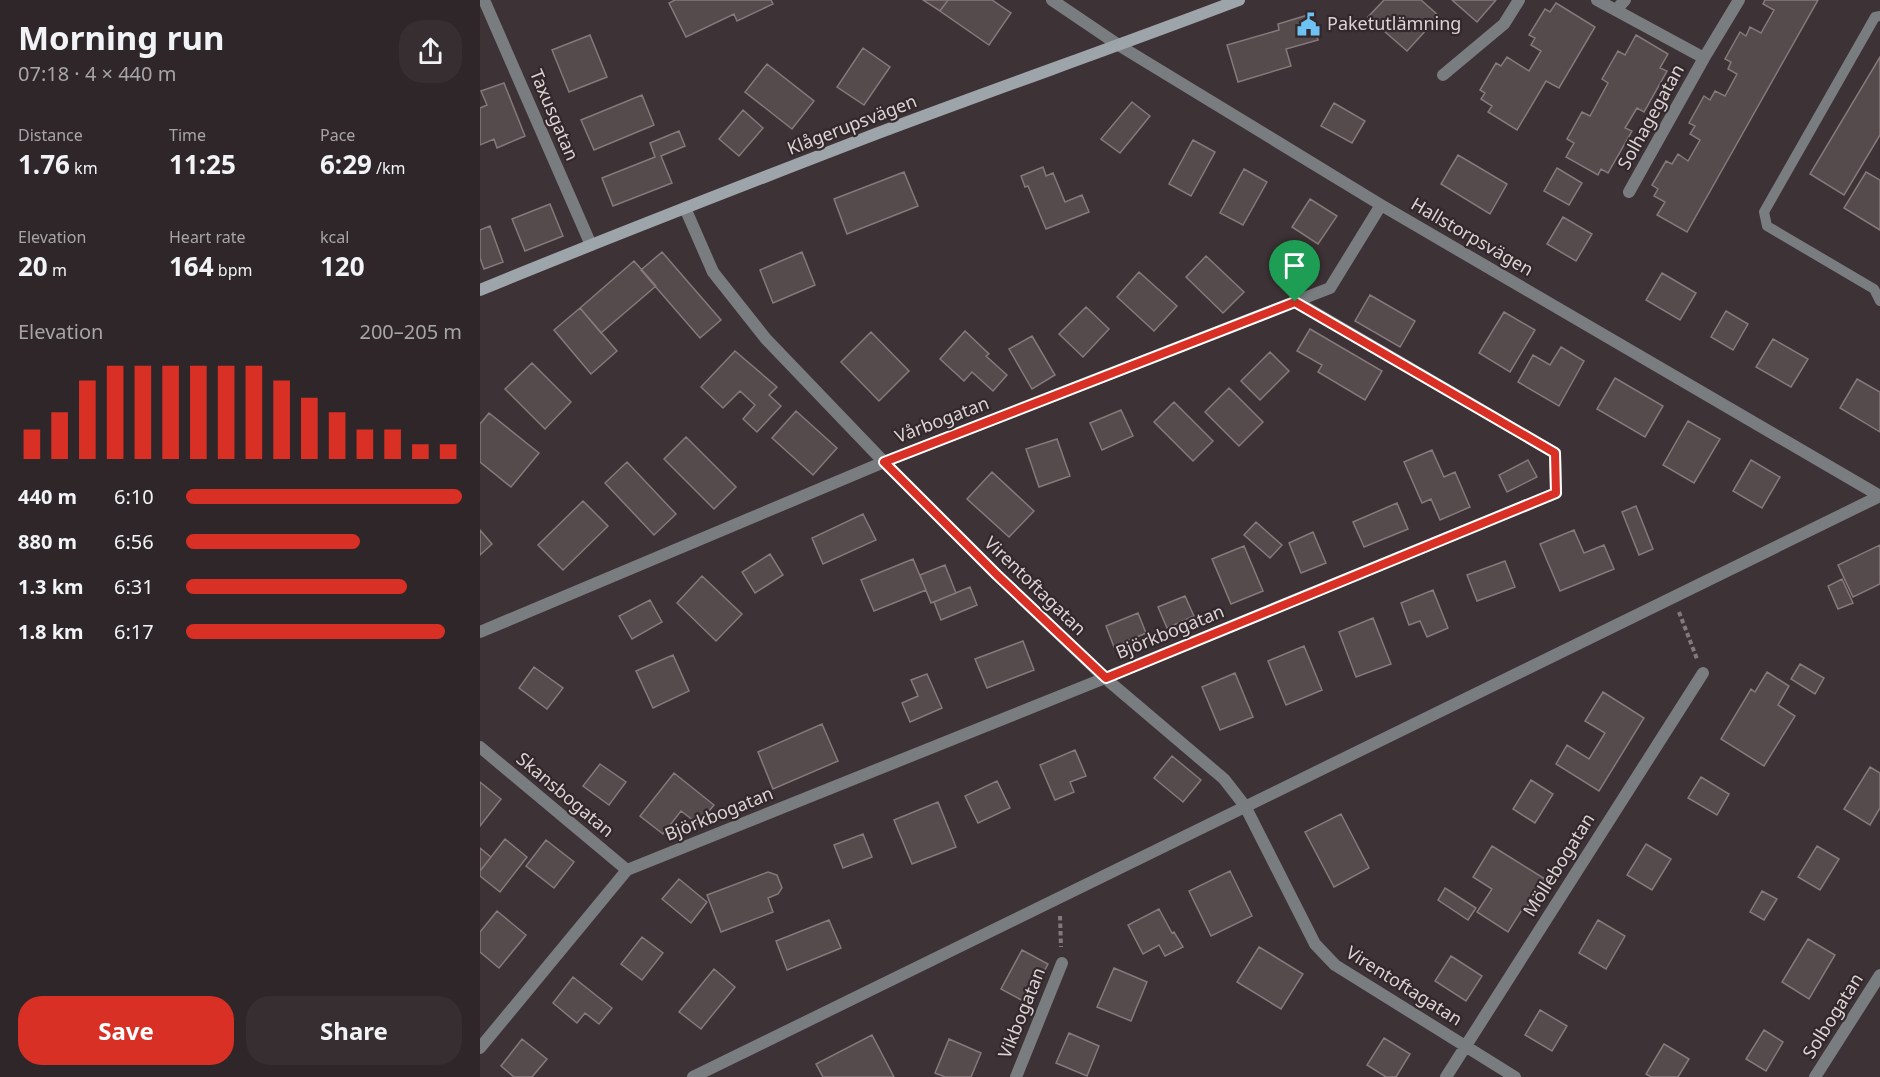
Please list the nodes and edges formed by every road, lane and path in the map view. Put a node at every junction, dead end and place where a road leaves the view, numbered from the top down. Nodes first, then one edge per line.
1 (484, 0) edge
2 (1052, 0) edge
3 (1239, 0) edge
4 (1519, 0) edge
5 (1597, 0) edge
6 (1625, 0) edge
7 (1739, 0) edge
8 (1616, 10) junction
9 (1880, 16) edge
10 (1120, 46) junction
11 (1704, 58) junction
12 (1443, 75) dead end
13 (1629, 192) dead end
14 (1381, 205) junction
15 (685, 208) junction
16 (591, 245) junction
17 (480, 290) edge
18 (1880, 301) edge
19 (1295, 302) junction
20 (884, 462) junction
21 (1880, 496) edge
22 (1673, 597) junction
23 (480, 632) edge
24 (1703, 673) joint
25 (1106, 678) junction
26 (480, 747) edge
27 (1245, 807) junction
28 (627, 870) junction
29 (1059, 898) junction
30 (1062, 963) joint
31 (1880, 975) edge
32 (1466, 1046) junction
33 (480, 1048) edge
34 (693, 1077) edge
35 (1016, 1077) edge
36 (1446, 1077) edge
37 (1515, 1077) edge
38 (1815, 1077) edge

1 - 16 street, Taxusgatan
2 - 10 street, Hallstorpsvägen
3 - 10 street, Klågerupsvägen
4 - 12 street
5 - 8 street, Solhagegatan
6 - 8 street
7 - 11 street, Solhagegatan
8 - 11 street, Solhagegatan
9 - 18 lane
10 - 14 street, Hallstorpsvägen
10 - 15 street, Klågerupsvägen
11 - 13 street, Solhagegatan
14 - 19 street, Vårbogatan
14 - 21 street, Hallstorpsvägen
15 - 16 street, Klågerupsvägen
15 - 20 street, Virentoftagatan
16 - 17 street, Klågerupsvägen
19 - 20 street, Vårbogatan
19 - 25 street, Björkbogatan
20 - 23 street, Vårbogatan
20 - 25 street, Virentoftagatan
21 - 22 street
22 - 24 path
22 - 27 street
24 - 32 street, Möllebogatan
25 - 27 street, Virentoftagatan
25 - 28 street, Björkbogatan
26 - 28 street, Skansbogatan
27 - 29 street
27 - 32 street, Virentoftagatan
28 - 33 street, Björkbogatan
29 - 30 path
29 - 34 street
30 - 35 street, Vikbogatan
31 - 38 street, Solbogatan
32 - 36 street, Möllebogatan
32 - 37 street, Virentoftagatan

